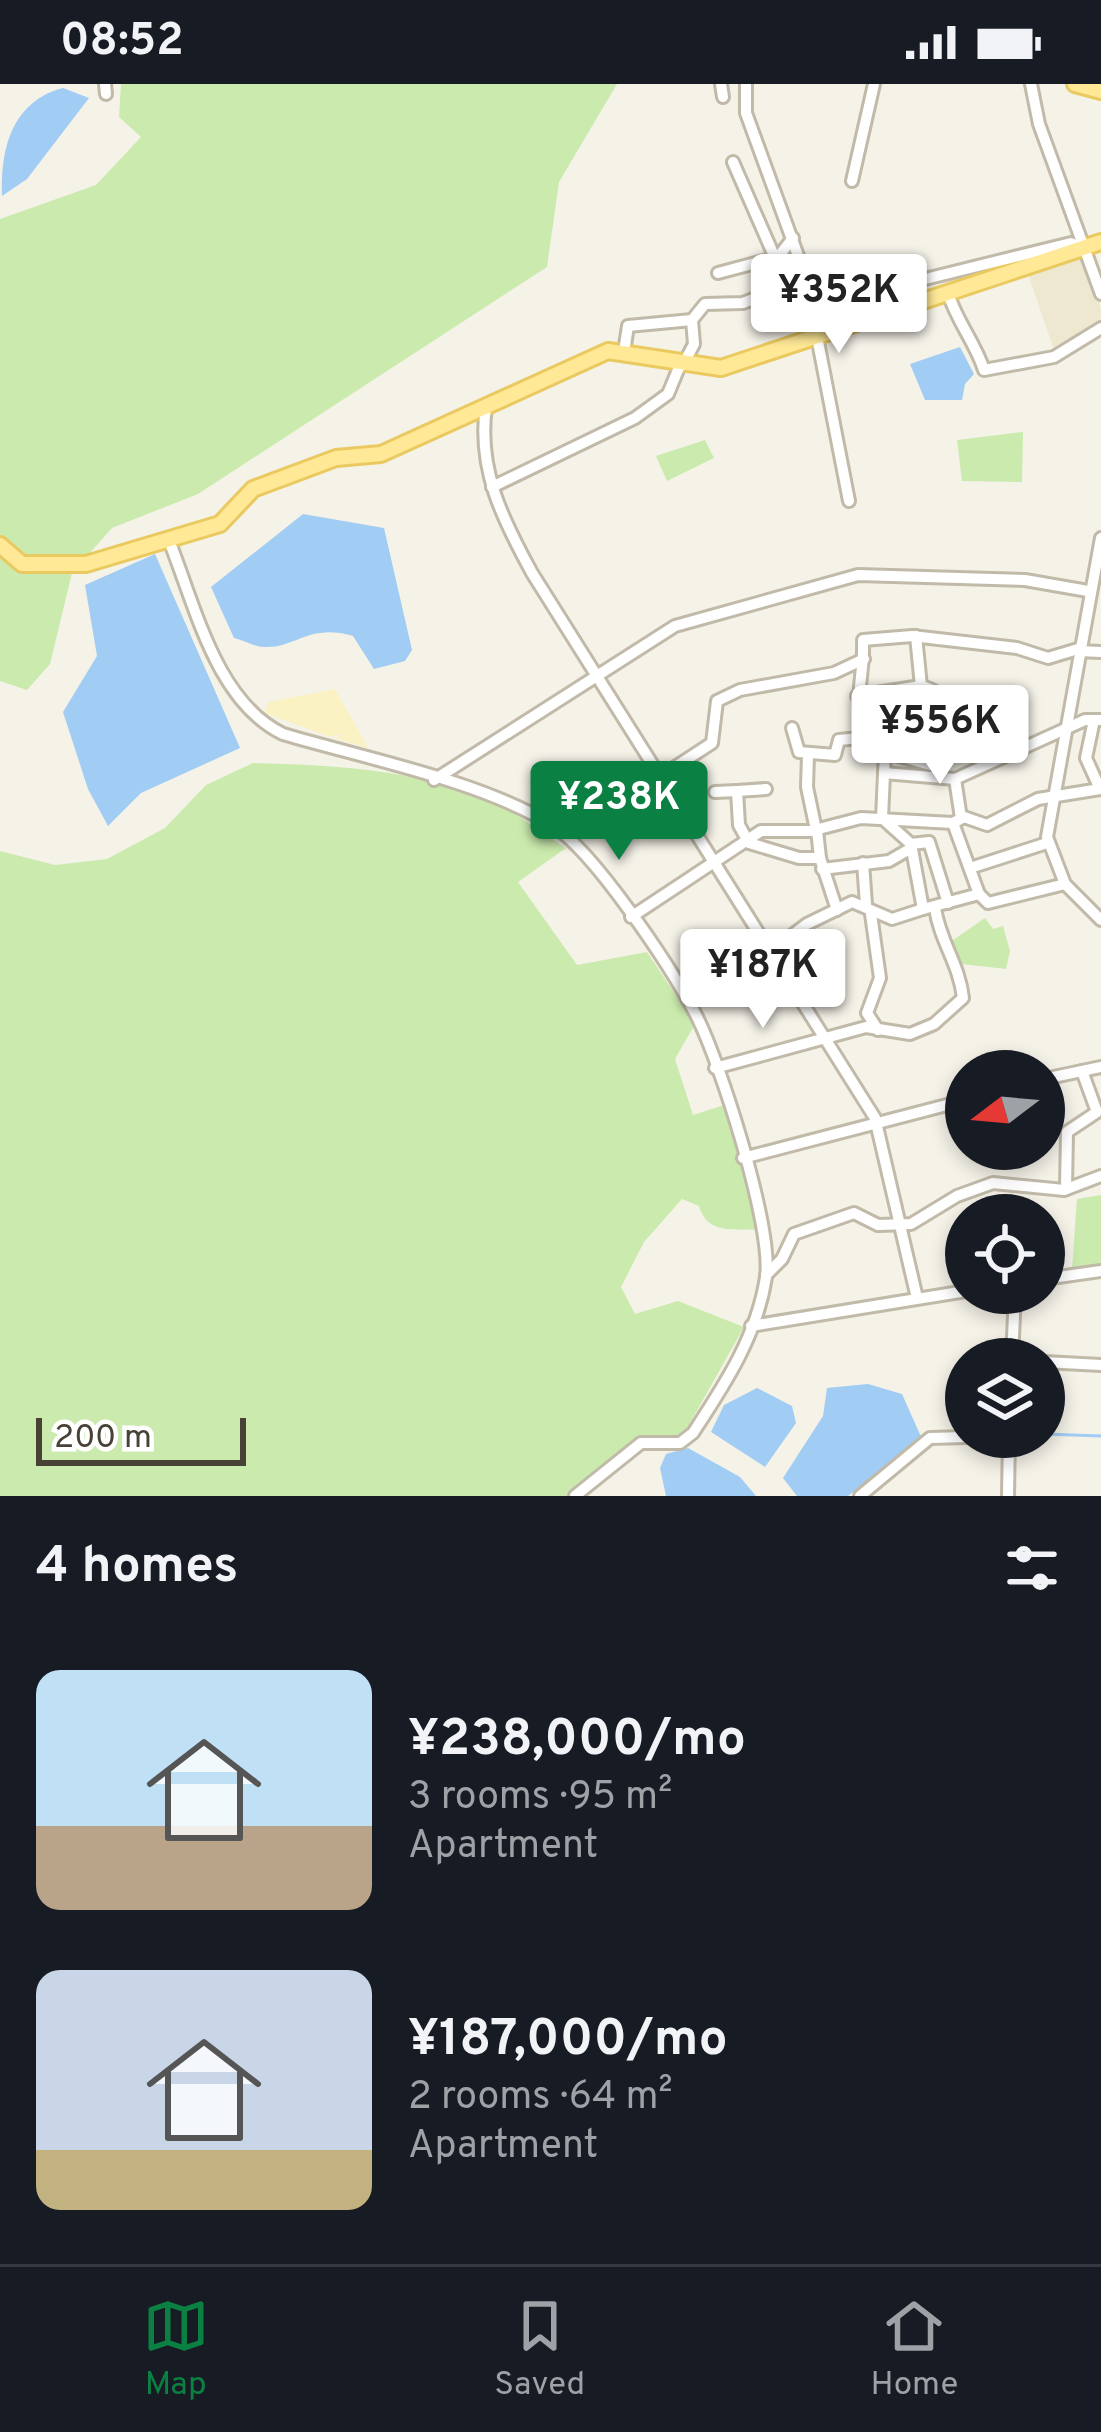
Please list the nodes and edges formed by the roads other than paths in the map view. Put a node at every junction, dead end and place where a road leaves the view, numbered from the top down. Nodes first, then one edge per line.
1 (746, 84) edge
2 (874, 84) edge
3 (1031, 84) edge
4 (1075, 84) edge
5 (1101, 91) edge
6 (733, 162) dead end
7 (852, 181) dead end
8 (793, 238) junction
9 (1101, 242) edge
10 (1084, 248) junction
11 (775, 258) junction
12 (718, 273) dead end
13 (806, 287) junction
14 (948, 293) junction
15 (1101, 294) edge
16 (692, 320) junction
17 (1101, 328) edge
18 (817, 337) junction
19 (624, 352) junction
20 (682, 365) junction
21 (486, 407) junction
22 (492, 487) junction
23 (849, 501) dead end
24 (168, 538) junction
25 (1101, 538) edge
26 (0, 545) edge
27 (1088, 591) junction
28 (916, 636) junction
29 (1078, 650) junction
30 (1101, 652) edge
31 (864, 658) junction
32 (596, 676) junction
33 (921, 686) junction
34 (857, 696) junction
35 (1097, 720) edge
36 (792, 728) dead end
37 (1064, 732) junction
38 (869, 737) junction
39 (981, 743) junction
40 (885, 752) junction
41 (808, 755) junction
42 (940, 763) junction
43 (989, 763) junction
44 (884, 773) junction
45 (661, 777) junction
46 (953, 779) junction
47 (434, 780) junction
48 (766, 789) dead end
49 (737, 791) junction
50 (715, 792) dead end
51 (1053, 799) junction
52 (1050, 816) junction
53 (882, 818) junction
54 (1064, 820) dead end
55 (957, 821) junction
56 (817, 830) junction
57 (568, 837) junction
58 (746, 840) junction
59 (1047, 843) junction
60 (910, 847) junction
61 (962, 848) junction
62 (934, 856) junction
63 (821, 863) junction
64 (863, 863) junction
65 (716, 864) junction
66 (970, 868) junction
67 (1065, 884) junction
68 (979, 894) junction
69 (949, 903) junction
70 (929, 908) junction
71 (868, 909) junction
72 (837, 910) junction
73 (631, 917) junction
74 (1101, 920) edge
75 (945, 946) junction
76 (770, 952) junction
77 (930, 959) dead end
78 (878, 1030) junction
79 (824, 1039) junction
80 (1101, 1066) edge
81 (715, 1068) junction
82 (1082, 1071) junction
83 (1065, 1075) edge
84 (945, 1106) edge
85 (877, 1125) junction
86 (743, 1158) junction
87 (1101, 1176) edge
88 (1066, 1189) junction
89 (900, 1226) junction
90 (1101, 1271) edge
91 (766, 1275) junction
92 (1065, 1276) edge
93 (945, 1294) edge
94 (916, 1298) junction
95 (752, 1326) junction
96 (1065, 1363) edge
97 (1101, 1365) edge
98 (945, 1438) edge
99 (1009, 1458) edge
100 (575, 1496) edge
101 (860, 1496) edge
102 (1008, 1496) edge

1 - 8 street
2 - 7 street
3 - 10 street
4 - 5 main road
6 - 11 street
8 - 11 street
8 - 13 street
9 - 10 main road
10 - 13 street
10 - 14 main road
10 - 15 street
11 - 12 street
13 - 16 street
13 - 18 street
14 - 17 street
14 - 18 main road
16 - 19 street
16 - 20 street
18 - 20 main road
18 - 23 street
19 - 20 main road
19 - 21 main road
20 - 22 street
21 - 22 street
21 - 24 main road
22 - 32 street
24 - 26 main road
24 - 47 street
25 - 27 street
27 - 29 street
27 - 32 street
28 - 29 street
28 - 31 street
28 - 33 street
29 - 30 street
29 - 37 street
31 - 34 street
31 - 45 street
32 - 45 street
32 - 47 street
33 - 34 street
33 - 39 street
34 - 38 street
35 - 37 street
35 - 51 street
36 - 41 street
37 - 43 street
37 - 51 street
38 - 40 street
38 - 41 street
39 - 42 street
39 - 43 street
40 - 42 street
40 - 44 street
41 - 56 street
42 - 46 street
43 - 46 street
44 - 46 street
44 - 53 street
45 - 57 street
45 - 65 street
46 - 55 street
47 - 57 street
48 - 49 street
49 - 50 street
49 - 58 street
51 - 52 street
51 - 55 street
52 - 54 street
52 - 59 street
53 - 55 street
53 - 56 street
53 - 60 street
55 - 61 street
56 - 58 street
56 - 63 street
57 - 73 street
58 - 63 street
58 - 65 street
59 - 66 street
59 - 67 street
60 - 62 street
60 - 64 street
60 - 70 street
61 - 62 street
61 - 66 street
62 - 69 street
63 - 64 street
63 - 72 street
64 - 71 street
65 - 73 street
65 - 76 street
66 - 68 street
67 - 68 street
67 - 74 street
68 - 69 street
69 - 70 street
70 - 71 street
70 - 75 street
71 - 72 street
71 - 78 street
72 - 76 street
73 - 81 street
75 - 77 street
75 - 78 street
76 - 79 street
78 - 79 street
79 - 81 street
79 - 85 street
80 - 82 street
81 - 86 street
82 - 83 street
82 - 88 street
84 - 85 street
85 - 86 street
85 - 89 street
86 - 91 street
87 - 88 street
88 - 89 street
89 - 91 street
89 - 94 street
90 - 92 street
91 - 95 street
93 - 94 street
94 - 95 street
95 - 100 street
96 - 97 street
98 - 101 street
99 - 102 street

